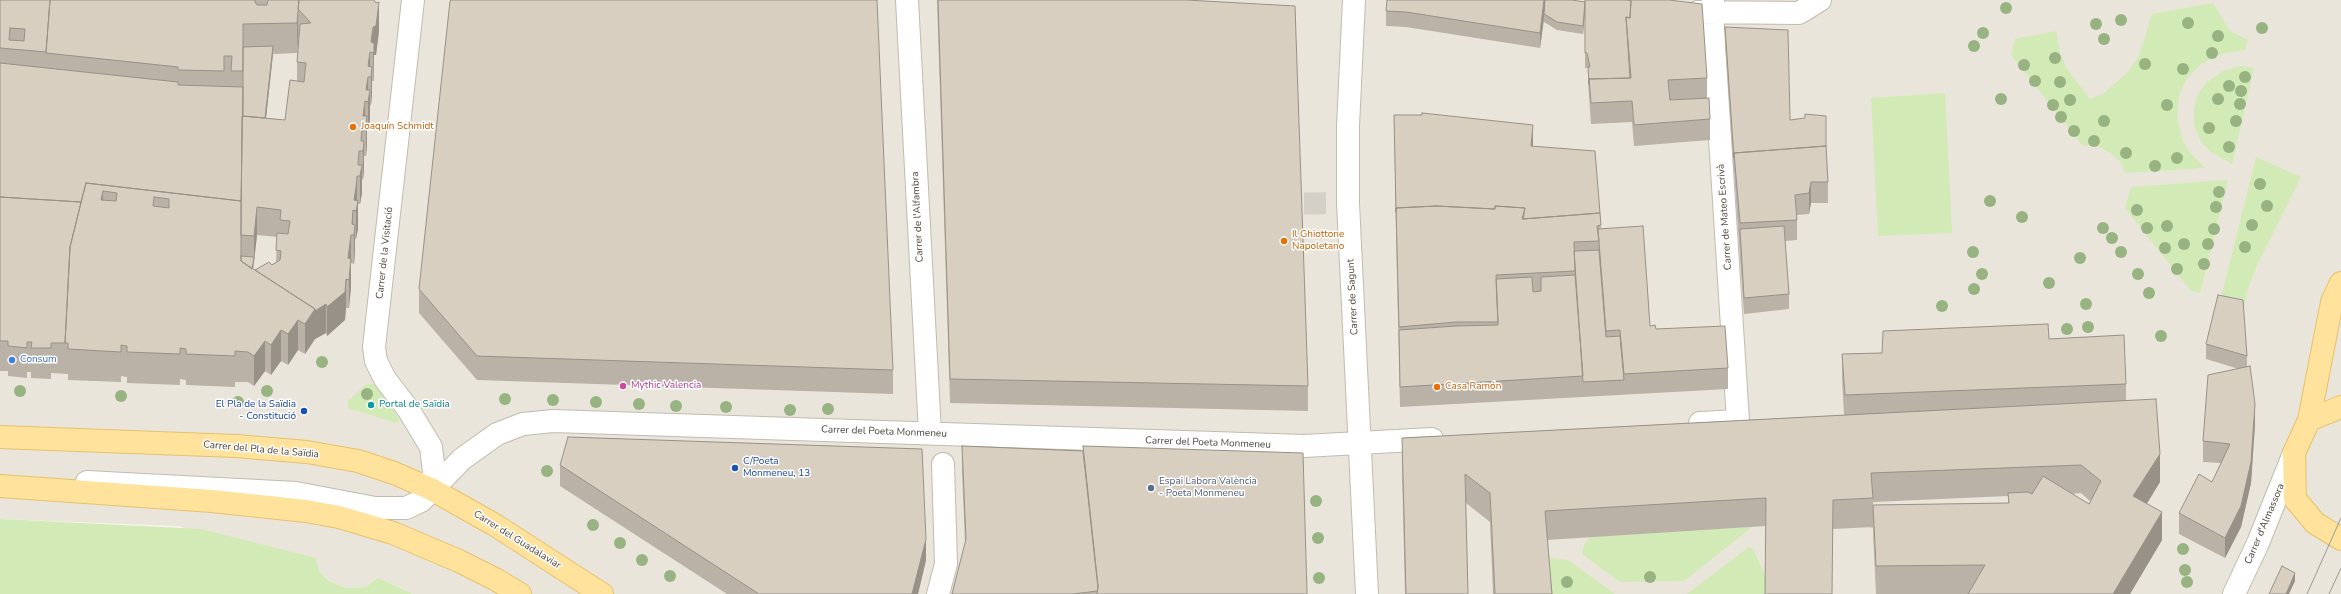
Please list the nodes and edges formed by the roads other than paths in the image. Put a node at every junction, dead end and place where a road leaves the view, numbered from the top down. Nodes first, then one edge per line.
1 (413, 0) edge
2 (907, 0) edge
3 (1354, 0) edge
4 (1820, 0) edge
5 (1712, 7) edge
6 (1681, 10) edge
7 (2341, 283) edge
8 (2341, 408) edge
9 (2308, 420) junction
10 (1682, 424) edge
11 (930, 433) junction
12 (0, 437) edge
13 (1452, 438) edge
14 (1360, 444) junction
15 (2294, 454) junction
16 (943, 464) dead end
17 (10, 486) edge
18 (431, 489) junction
19 (2341, 540) edge
20 (520, 594) edge
21 (602, 594) edge
22 (938, 594) edge
23 (1367, 594) edge
24 (2234, 594) edge

1 - 18 street, Carrer de la Visitació
2 - 11 street, Carrer de l'Alfambra
3 - 14 street, Carrer de Sagunt
4 - 5 street
5 - 6 street
5 - 10 street, Carrer de Mateo Escrivà
7 - 9 main road, Carrer d'Almassora
8 - 9 main road
9 - 15 main road, Carrer d'Almassora
11 - 14 street, Carrer del Poeta Monmeneu
11 - 18 street, Carrer del Poeta Monmeneu
12 - 18 main road, Carrer del Pla de la Saïdia
13 - 14 street, Carrer del Poeta Monmeneu
14 - 23 street, Carrer de Sagunt
15 - 19 main road, Carrer d'Almassora
15 - 24 street, Carrer d'Almassora
16 - 22 street
17 - 18 street
17 - 20 main road
18 - 21 main road, Carrer del Guadalaviar

